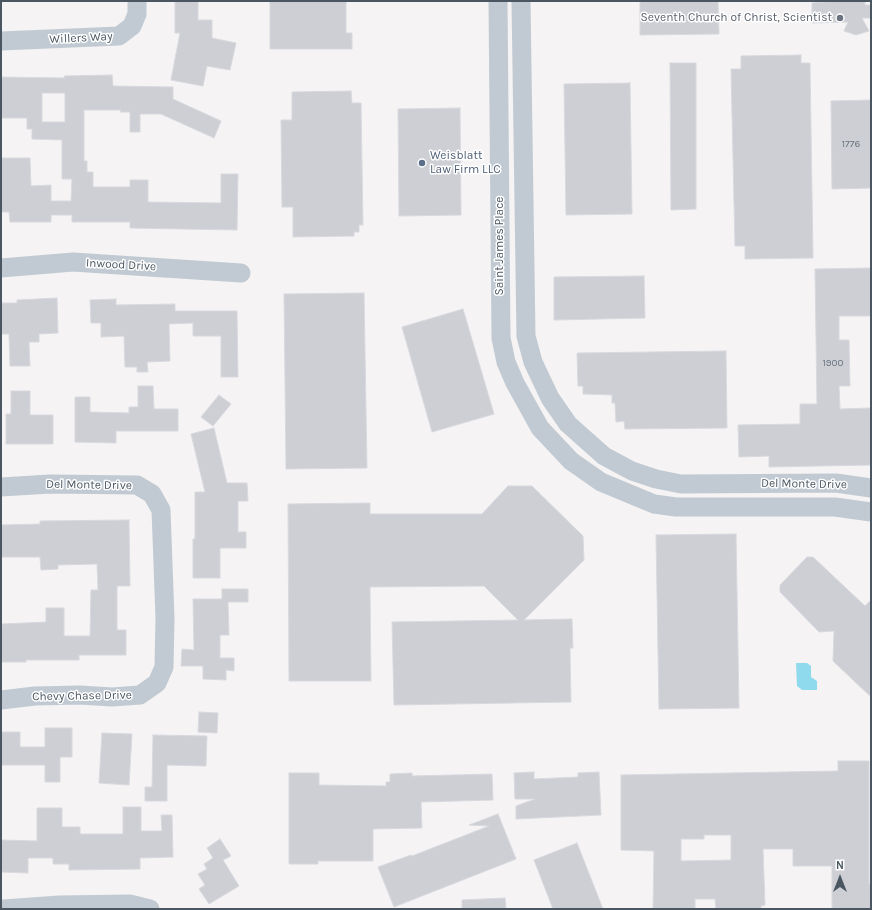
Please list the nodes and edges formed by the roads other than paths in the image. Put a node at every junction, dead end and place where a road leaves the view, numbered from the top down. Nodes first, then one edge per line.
1 (137, 1) edge
2 (498, 1) edge
3 (521, 1) edge
4 (1, 41) edge
5 (522, 68) junction
6 (499, 74) junction
7 (1, 268) edge
8 (241, 273) dead end
9 (550, 398) junction
10 (530, 412) junction
11 (632, 471) joint
12 (736, 484) junction
13 (1, 486) edge
14 (871, 488) edge
15 (631, 496) joint
16 (736, 507) junction
17 (871, 512) edge
18 (164, 586) joint
19 (1, 700) edge
20 (4, 909) edge
21 (150, 909) edge

1 - 4 street, Willers Way
2 - 6 street, Saint James Place
3 - 5 street, Saint James Place
5 - 6 street
5 - 9 street, Saint James Place
6 - 10 street, Saint James Place
7 - 8 street, Inwood Drive
9 - 10 street
9 - 11 street, Saint James Place
10 - 15 street, Saint James Place
11 - 12 street, Del Monte Drive
12 - 14 street, Del Monte Drive
12 - 16 street
13 - 18 street, Del Monte Drive
15 - 16 street, Del Monte Drive
16 - 17 street, Del Monte Drive
18 - 19 street, Chevy Chase Drive
20 - 21 street

